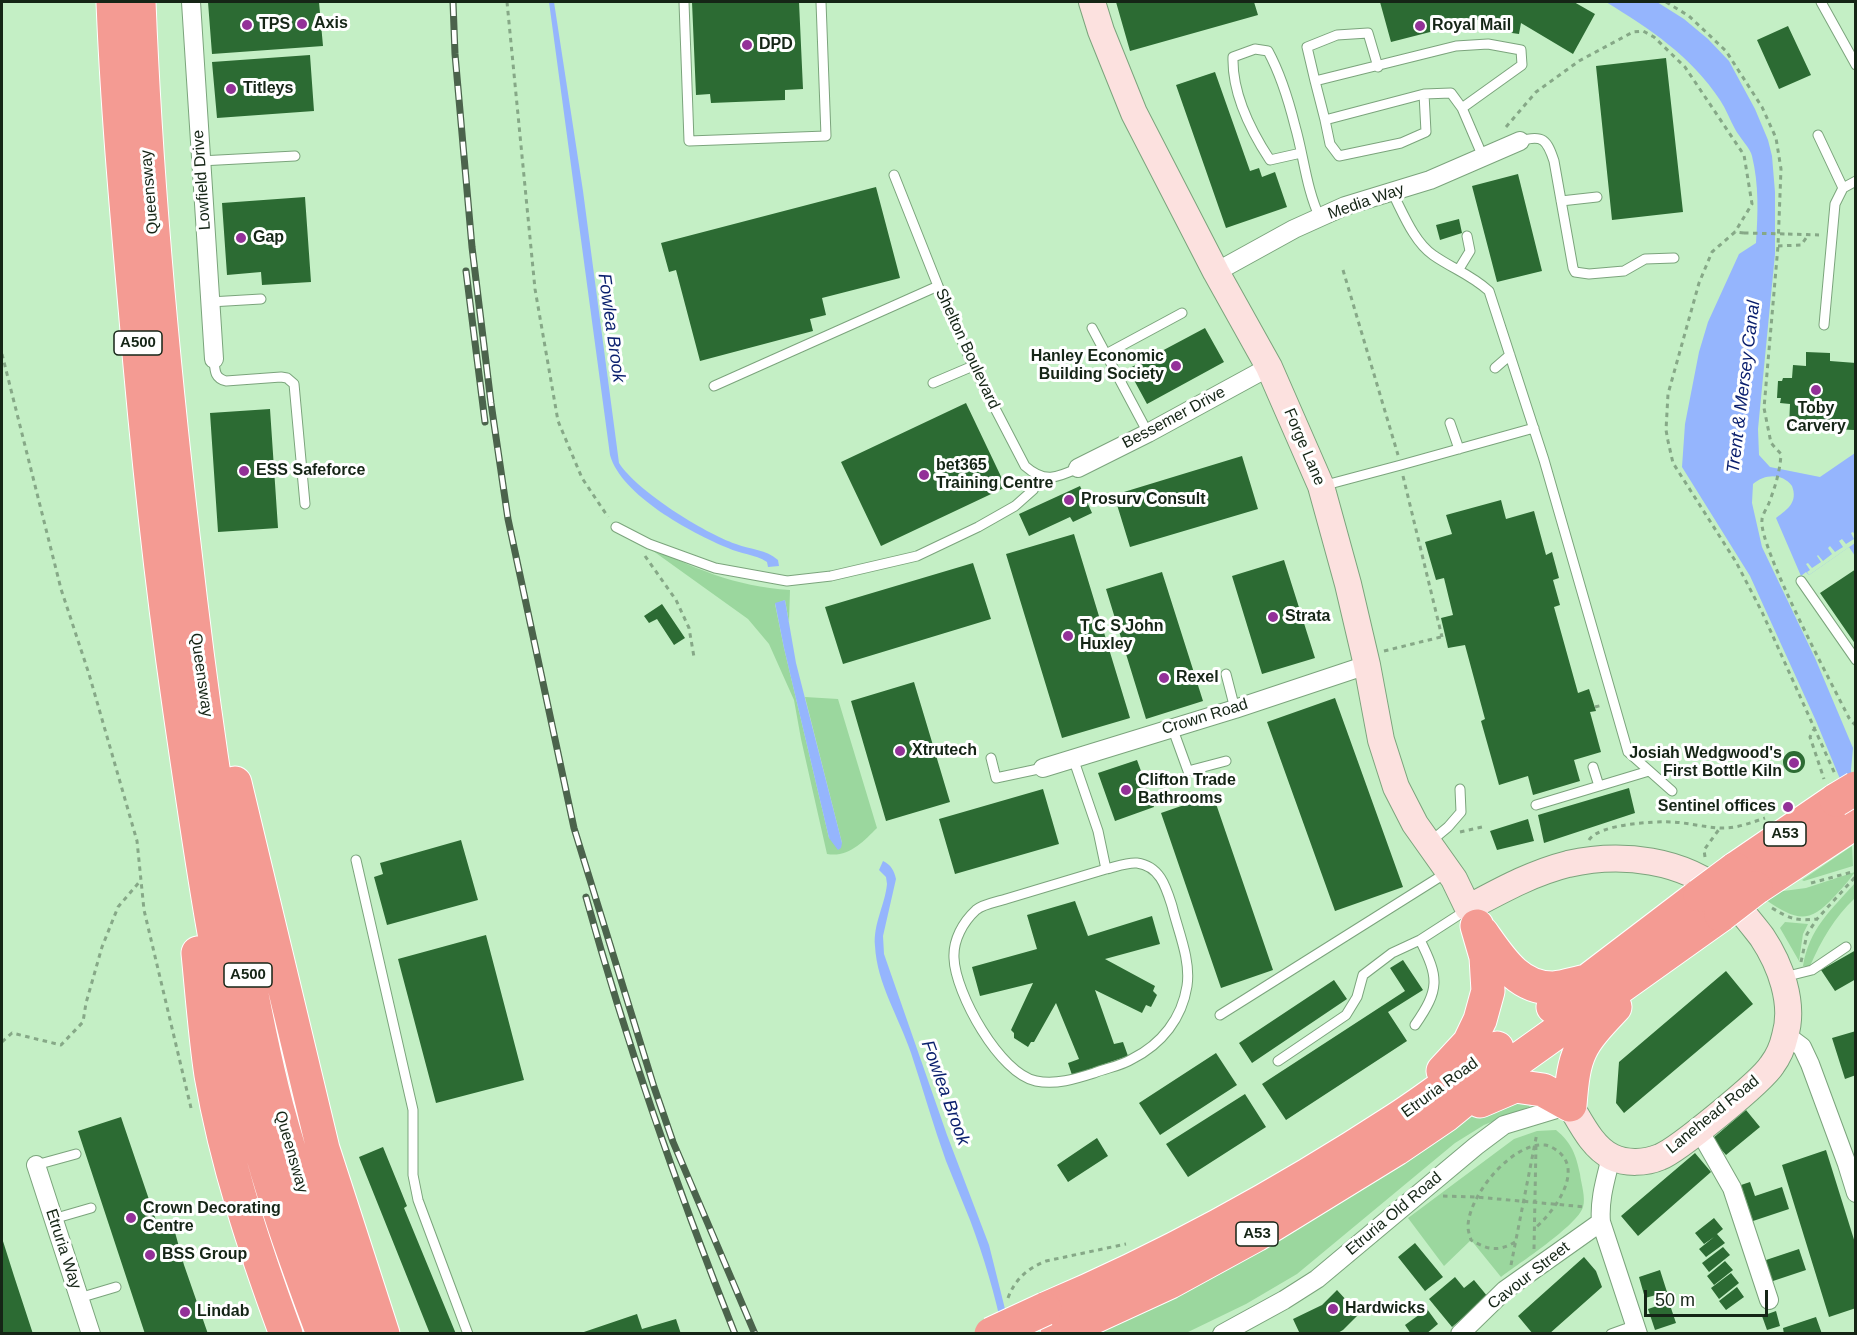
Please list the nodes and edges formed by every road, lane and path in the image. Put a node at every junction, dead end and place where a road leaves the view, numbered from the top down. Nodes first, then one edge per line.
1 (113, 2) edge
2 (139, 2) edge
3 (191, 2) edge
4 (507, 2) edge
5 (684, 2) edge
6 (821, 2) edge
7 (1092, 2) edge
8 (1666, 2) edge
9 (1821, 2) edge
10 (1856, 65) edge
11 (1378, 67) junction
12 (1316, 81) junction
13 (1424, 94) junction
14 (1462, 108) junction
15 (1325, 120) junction
16 (1818, 135) dead end
17 (1516, 142) junction
18 (1301, 153) junction
19 (295, 156) dead end
20 (1483, 157) junction
21 (200, 161) junction
22 (894, 175) dead end
23 (1856, 181) edge
24 (1843, 188) junction
25 (1392, 192) junction
26 (1597, 197) dead end
27 (1561, 201) junction
28 (1320, 218) junction
29 (1735, 232) junction
30 (1467, 236) dead end
31 (1778, 246) junction
32 (1674, 258) dead end
33 (1459, 269) junction
34 (1216, 272) junction
35 (938, 286) junction
36 (261, 299) dead end
37 (210, 302) junction
38 (1182, 313) dead end
39 (1824, 325) dead end
40 (1092, 328) dead end
41 (2, 354) edge
42 (1106, 354) junction
43 (1510, 355) junction
44 (213, 359) joint
45 (973, 366) junction
46 (1269, 367) junction
47 (1494, 368) dead end
48 (933, 383) dead end
49 (714, 386) dead end
50 (1450, 423) dead end
51 (1534, 428) junction
52 (1148, 433) junction
53 (1459, 448) junction
54 (1078, 468) joint
55 (1041, 476) junction
56 (1322, 486) junction
57 (304, 504) dead end
58 (616, 527) joint
59 (628, 533) junction
60 (1801, 581) dead end
61 (180, 616) junction
62 (1445, 636) dead end
63 (694, 657) dead end
64 (1855, 659) edge
65 (1367, 665) junction
66 (1226, 674) dead end
67 (1235, 709) junction
68 (1856, 726) edge
69 (1815, 727) junction
70 (1172, 728) junction
71 (991, 758) dead end
72 (1073, 758) junction
73 (1226, 761) dead end
74 (1593, 767) dead end
75 (1043, 768) joint
76 (1649, 771) junction
77 (1599, 786) junction
78 (1460, 789) dead end
79 (1672, 791) dead end
80 (1842, 801) edge
81 (1536, 805) dead end
82 (1768, 817) dead end
83 (1720, 828) junction
84 (1428, 843) junction
85 (1704, 850) dead end
86 (356, 860) dead end
87 (1590, 860) junction
88 (1106, 869) junction
89 (1856, 870) edge
90 (1449, 872) junction
91 (1856, 876) edge
92 (141, 880) junction
93 (1806, 884) dead end
94 (1754, 889) junction
95 (1710, 905) junction
96 (1473, 917) junction
97 (1817, 919) junction
98 (1420, 940) junction
99 (1846, 946) dead end
100 (1662, 958) junction
101 (1790, 976) junction
102 (1589, 981) junction
103 (1220, 1015) dead end
104 (1415, 1025) dead end
105 (1786, 1035) junction
106 (2, 1042) edge
107 (1278, 1061) dead end
108 (1570, 1105) junction
109 (192, 1115) dead end
110 (1446, 1115) junction
111 (1398, 1119) junction
112 (1699, 1130) junction
113 (1535, 1146) junction
114 (76, 1154) dead end
115 (1611, 1157) junction
116 (36, 1165) joint
117 (1856, 1192) edge
118 (1417, 1195) junction
119 (1476, 1197) junction
120 (1524, 1201) junction
121 (1534, 1202) junction
122 (1556, 1204) junction
123 (92, 1208) dead end
124 (1600, 1215) junction
125 (54, 1219) junction
126 (1534, 1228) junction
127 (1515, 1242) junction
128 (1128, 1244) dead end
129 (1534, 1268) junction
130 (116, 1287) dead end
131 (1505, 1290) junction
132 (79, 1298) junction
133 (1007, 1300) dead end
134 (1769, 1300) dead end
135 (1051, 1322) edge
136 (1637, 1329) edge
137 (91, 1334) edge
138 (286, 1334) edge
139 (323, 1334) edge
140 (351, 1334) edge
141 (384, 1334) edge
142 (468, 1334) edge
143 (991, 1334) edge
144 (1222, 1334) edge
145 (1460, 1334) edge
146 (1611, 1334) edge

1 - 61 highway, Queensway / A500
2 - 61 highway, Queensway / A500
3 - 21 street, Lowfield Drive
4 - 58 path
5 - 6 lane
7 - 34 street, Forge Lane
8 - 31 path
9 - 10 lane
11 - 12 lane
11 - 12 lane
11 - 14 lane
12 - 15 lane
13 - 14 lane
13 - 15 lane
13 - 15 lane
14 - 20 lane
16 - 24 lane
17 - 20 street, Media Way
17 - 27 lane
17 - 29 path
18 - 18 lane
18 - 28 lane
19 - 21 lane
20 - 25 street, Media Way
21 - 37 street, Lowfield Drive
22 - 35 lane, Shelton Boulevard
23 - 24 lane
24 - 39 lane
25 - 28 street, Media Way
25 - 33 lane
26 - 27 lane
27 - 32 lane
28 - 34 street, Media Way
29 - 31 path, bridge
29 - 69 path
30 - 33 lane
31 - 68 path
33 - 43 lane
34 - 46 street, Forge Lane
35 - 45 lane, Shelton Boulevard
35 - 49 lane
36 - 37 lane
37 - 44 street, Lowfield Drive
38 - 42 lane
40 - 42 lane
41 - 92 path
42 - 52 lane
43 - 47 lane
43 - 51 lane
44 - 57 lane
45 - 48 lane
45 - 55 lane, Shelton Boulevard
46 - 52 street, Bessemer Drive
46 - 56 street, Forge Lane
50 - 53 lane
51 - 53 lane
51 - 76 lane
52 - 54 street, Bessemer Drive
53 - 56 lane
54 - 55 lane
55 - 59 lane
56 - 65 street, Forge Lane
58 - 59 lane
59 - 63 path
60 - 64 lane
61 - 138 highway
61 - 139 highway, Queensway / A500
61 - 140 highway, Queensway / A500
61 - 141 highway
62 - 65 path
65 - 67 street, Crown Road
65 - 84 street, Forge Lane
66 - 67 lane
67 - 70 street, Crown Road
69 - 80 path
69 - 80 path
70 - 72 street, Crown Road
70 - 73 lane
71 - 75 lane
72 - 75 street, Crown Road
72 - 88 lane
74 - 77 lane
76 - 77 lane
76 - 79 lane
77 - 81 lane
78 - 84 lane
80 - 94 highway, Etruria Road / A53
82 - 83 path
83 - 85 path
83 - 87 path
84 - 90 street, Forge Lane
86 - 142 lane
87 - 96 street, Lanehead Road
87 - 101 street, Lanehead Road
88 - 88 lane
89 - 93 path
90 - 96 street, Forge Lane
90 - 103 lane
91 - 97 path
92 - 106 path
92 - 109 path
94 - 95 highway, Etruria Road / A53, bridge
94 - 97 path
95 - 100 highway, Etruria Road / A53
95 - 102 highway, Etruria Road / A53
96 - 98 lane
96 - 102 highway
96 - 111 highway
97 - 101 path
98 - 104 lane
98 - 107 lane
99 - 101 lane
100 - 108 highway
100 - 110 highway, Etruria Road / A53
101 - 105 street, Lanehead Road
102 - 111 highway, Etruria Road / A53
105 - 112 street, Lanehead Road
105 - 117 street
108 - 110 highway
108 - 115 street
108 - 118 street, Etruria Old Road
110 - 135 highway, Etruria Road / A53
111 - 135 highway, Etruria Road / A53
112 - 115 street, Lanehead Road
112 - 134 street
113 - 119 path
113 - 120 path
113 - 121 path
113 - 122 path
114 - 116 lane
115 - 124 street
116 - 125 street, Etruria Way
118 - 119 path
118 - 144 street, Etruria Old Road
119 - 120 path
119 - 127 path
120 - 121 path
120 - 127 path
121 - 122 path
121 - 126 path
122 - 124 path
122 - 126 path
123 - 125 lane
124 - 129 street, Cavour Street
124 - 136 street
125 - 132 street, Etruria Way
126 - 129 path
127 - 131 path
128 - 133 path
129 - 131 street, Cavour Street
130 - 132 lane
131 - 145 street, Cavour Street
132 - 137 street, Etruria Way
135 - 143 highway, Etruria Road / A53, bridge
136 - 146 lane

